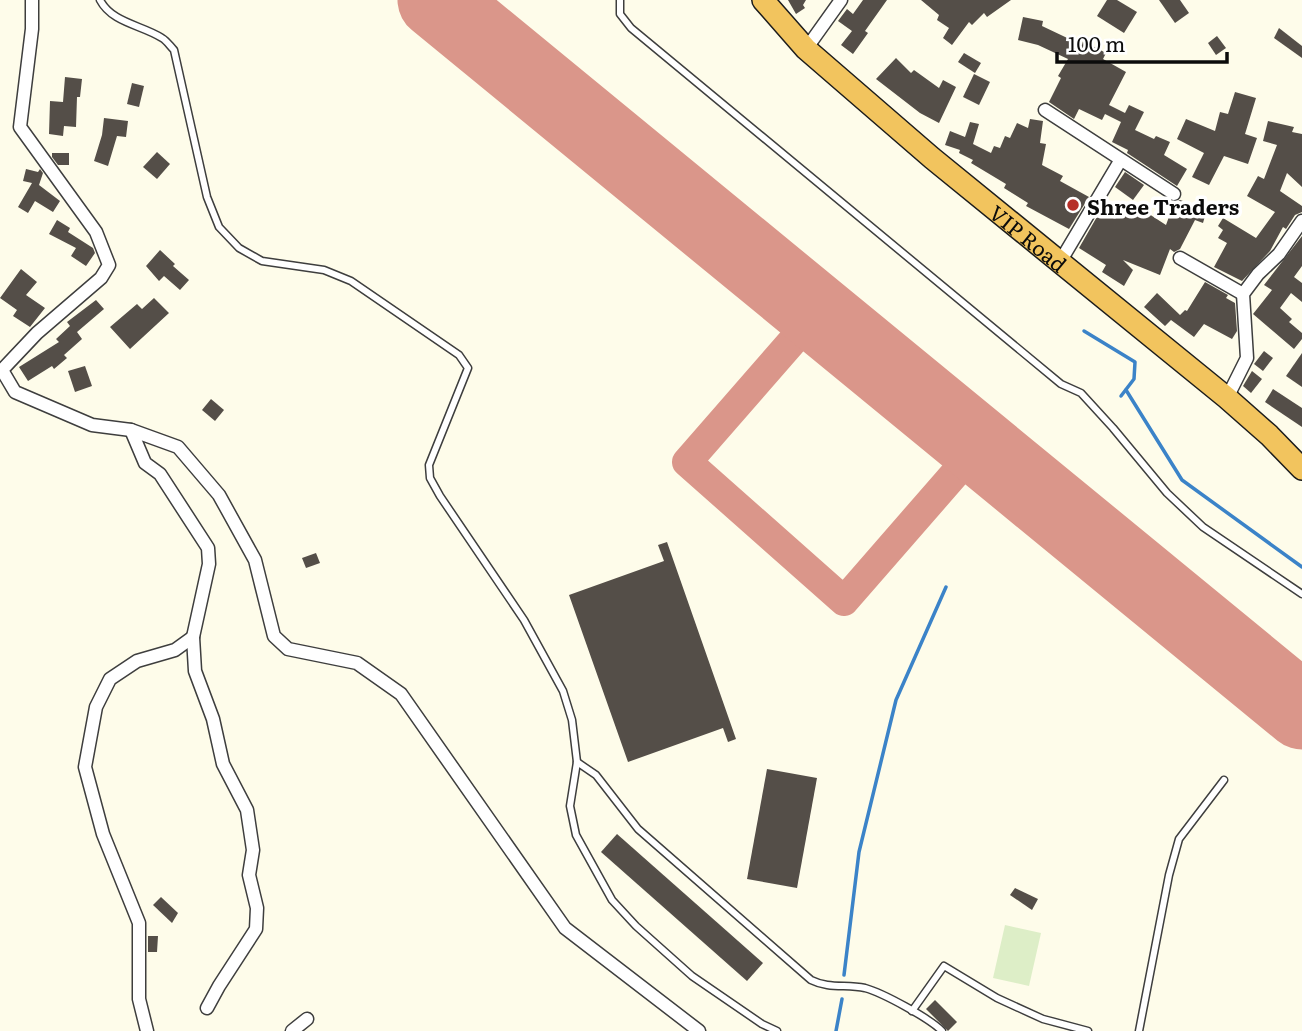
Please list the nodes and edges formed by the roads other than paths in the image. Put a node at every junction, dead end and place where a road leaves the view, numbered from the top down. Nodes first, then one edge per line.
1 (32, 0) edge
2 (100, 0) edge
3 (620, 0) edge
4 (764, 0) edge
5 (841, 0) edge
6 (806, 49) junction
7 (1045, 110) dead end
8 (1120, 160) junction
9 (1174, 194) dead end
10 (1302, 221) edge
11 (1181, 258) dead end
12 (1060, 262) junction
13 (1243, 294) junction
14 (1, 370) edge
15 (1227, 398) junction
16 (131, 430) junction
17 (1302, 469) edge
18 (1302, 594) edge
19 (194, 637) junction
20 (577, 762) junction
21 (1224, 780) dead end
22 (207, 1008) dead end
23 (912, 1011) junction
24 (307, 1020) dead end
25 (147, 1031) edge
26 (292, 1031) edge
27 (699, 1031) edge
28 (777, 1031) edge
29 (943, 1031) edge
30 (1088, 1031) edge
31 (1139, 1031) edge

1 - 14 street
2 - 20 lane
3 - 18 lane
4 - 6 highway, VIP Road
5 - 6 street
6 - 12 highway, VIP Road
7 - 8 street
8 - 9 street
8 - 12 street
10 - 13 street
11 - 13 street
12 - 15 highway, VIP Road
13 - 15 street
14 - 16 street
15 - 17 highway, VIP Road
16 - 19 street
16 - 27 street
19 - 22 street
19 - 25 street
20 - 23 lane
20 - 28 lane
21 - 31 lane
23 - 29 lane
23 - 30 lane
24 - 26 street

